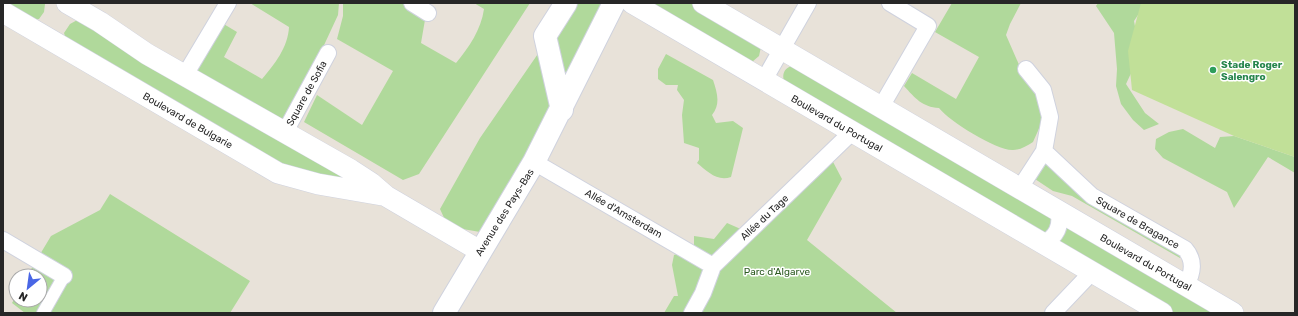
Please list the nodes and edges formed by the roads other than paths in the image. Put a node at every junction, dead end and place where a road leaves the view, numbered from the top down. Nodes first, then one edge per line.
1 (67, 3) edge
2 (228, 3) edge
3 (412, 3) edge
4 (566, 3) edge
5 (614, 3) edge
6 (632, 3) edge
7 (703, 3) edge
8 (808, 3) edge
9 (890, 3) edge
10 (3, 12) edge
11 (428, 13) dead end
12 (782, 49) junction
13 (328, 53) dead end
14 (1026, 69) dead end
15 (185, 75) junction
16 (764, 80) junction
17 (881, 107) junction
18 (562, 110) junction
19 (284, 132) junction
20 (852, 132) junction
21 (1044, 151) junction
22 (534, 162) junction
23 (1020, 188) junction
24 (386, 196) junction
25 (1059, 211) junction
26 (3, 240) edge
27 (1043, 244) junction
28 (480, 251) junction
29 (713, 266) junction
30 (1092, 272) junction
31 (64, 276) joint
32 (1186, 285) junction
33 (43, 313) edge
34 (444, 313) edge
35 (692, 313) edge
36 (1053, 313) edge
37 (1162, 313) edge
38 (1233, 313) edge

1 - 15 street, Boulevard de Bulgarie
2 - 15 street
3 - 11 street
4 - 18 main road
5 - 18 main road, Avenue des Pays-Bas
6 - 16 street, Boulevard du Portugal
7 - 12 street, Boulevard du Portugal
8 - 12 street
9 - 17 street
10 - 24 street, Boulevard de Bulgarie
12 - 16 street
12 - 17 street, Boulevard du Portugal
13 - 19 street, Square de Sofia
14 - 21 street
15 - 19 street, Boulevard de Bulgarie
16 - 20 street, Boulevard du Portugal
17 - 23 street, Boulevard du Portugal
18 - 22 main road, Avenue des Pays-Bas
19 - 24 street, Boulevard de Bulgarie
20 - 27 street, Boulevard du Portugal
20 - 29 street, Allée du Tage
21 - 23 street
21 - 32 street, Square de Bragance
22 - 28 main road, Avenue des Pays-Bas
22 - 29 street, Allée d'Amsterdam
23 - 25 street, Boulevard du Portugal
24 - 28 street, Boulevard de Bulgarie
25 - 27 street
25 - 32 street, Boulevard du Portugal
26 - 31 street
27 - 30 street, Boulevard du Portugal
28 - 34 main road, Avenue des Pays-Bas
29 - 35 street, Allée du Tage
30 - 36 street
30 - 37 street, Boulevard du Portugal
31 - 33 street
32 - 38 street, Boulevard du Portugal

